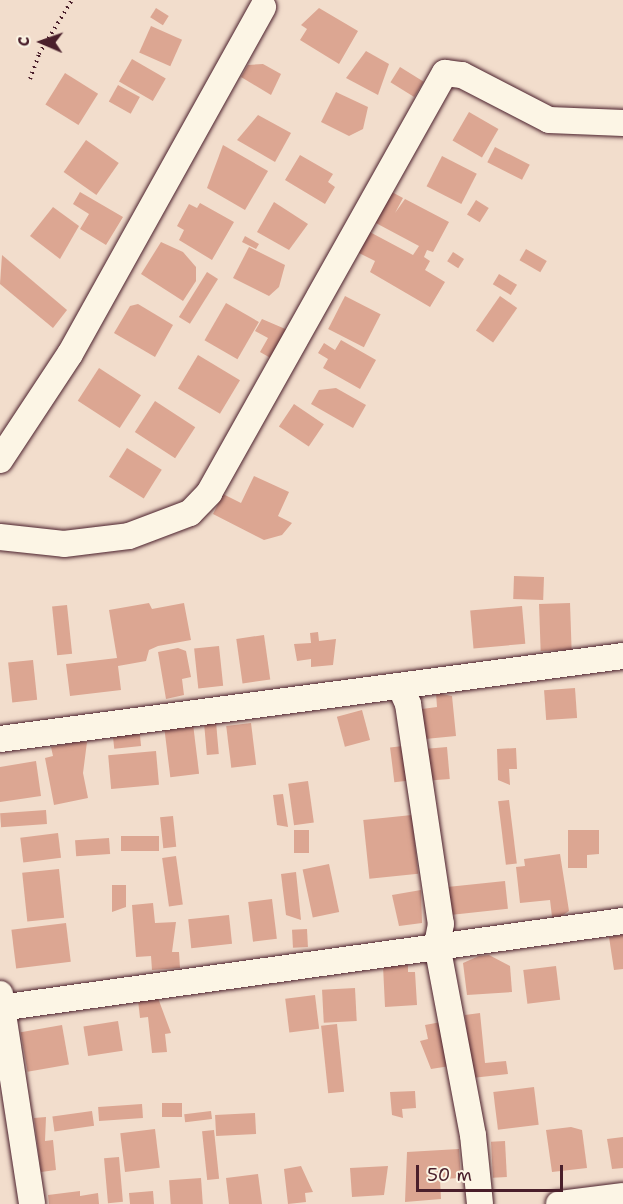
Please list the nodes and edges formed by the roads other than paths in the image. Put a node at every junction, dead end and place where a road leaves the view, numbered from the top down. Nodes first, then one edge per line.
1 (263, 7) dead end
2 (623, 123) edge
3 (0, 460) edge
4 (0, 537) edge
5 (623, 656) edge
6 (400, 686) junction
7 (0, 739) edge
8 (623, 921) edge
9 (437, 945) junction
10 (1, 1003) edge
11 (623, 1196) edge
12 (32, 1204) edge
13 (480, 1204) edge
14 (559, 1204) edge

1 - 3 street
2 - 4 street
5 - 6 street
6 - 7 street
6 - 9 street
8 - 9 street
9 - 10 street
9 - 13 street
10 - 12 street
11 - 14 street

